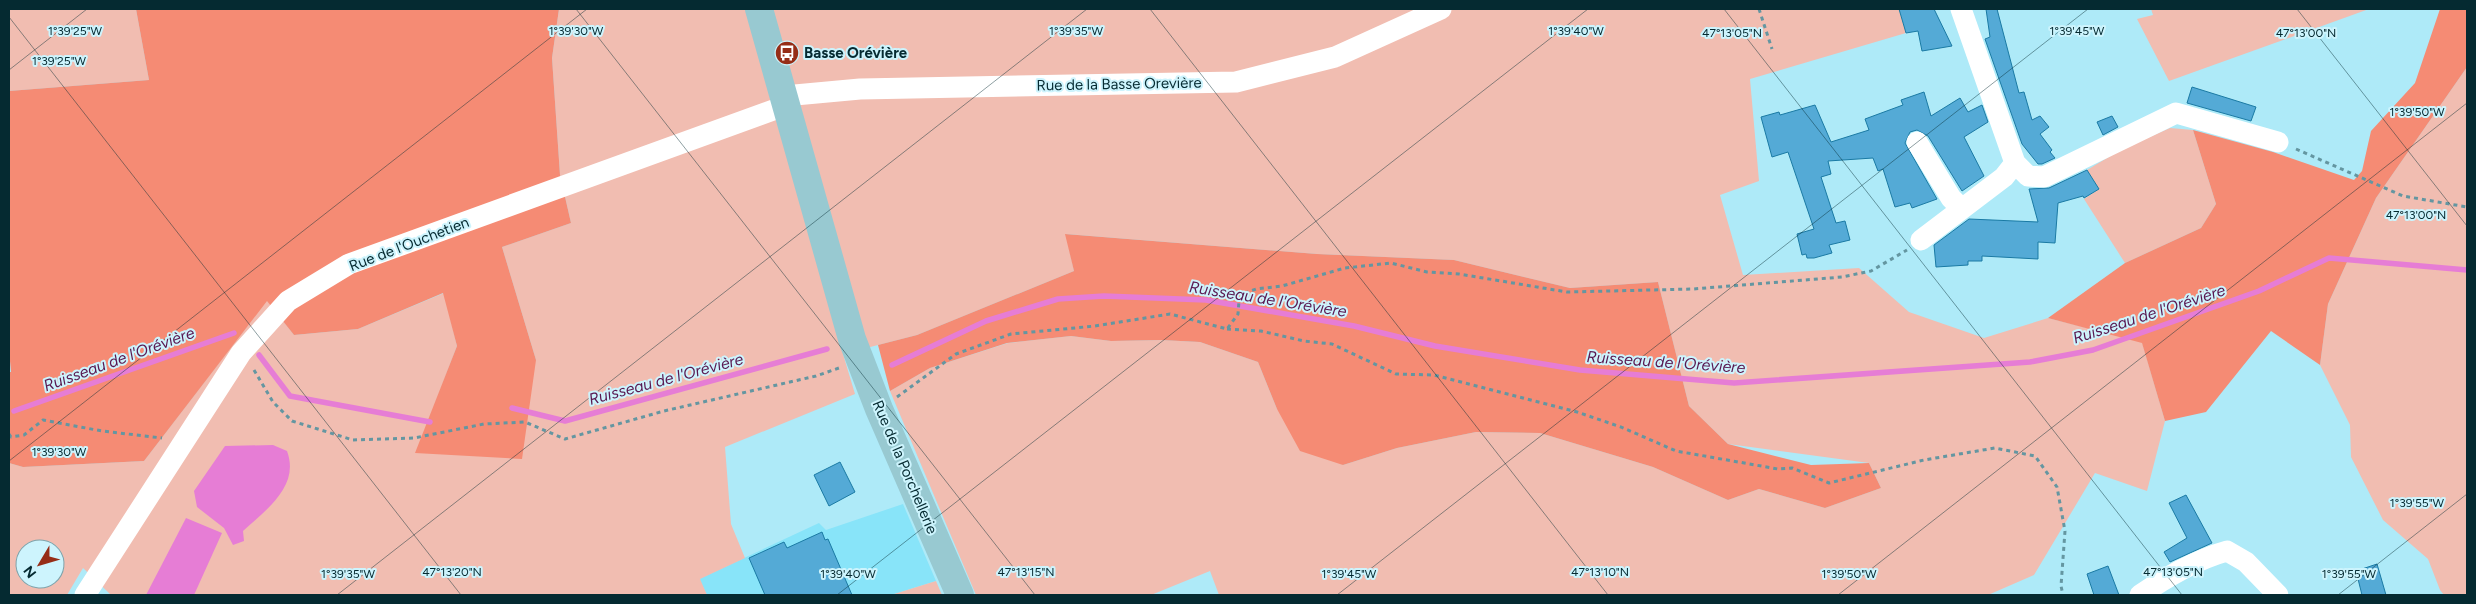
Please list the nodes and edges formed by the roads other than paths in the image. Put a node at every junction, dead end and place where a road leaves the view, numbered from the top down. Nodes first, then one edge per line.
1 (759, 9) edge
2 (1441, 9) edge
3 (1961, 9) edge
4 (785, 100) junction
5 (1917, 142) dead end
6 (2278, 142) road end
7 (2015, 162) junction
8 (1961, 208) junction
9 (1922, 240) road end
10 (85, 595) edge
11 (960, 595) edge
12 (2140, 595) edge
13 (2278, 595) edge

1 - 4 street, Rue de la Porchellerie
2 - 4 street, Rue de la Basse Orevière
3 - 7 street
4 - 10 street, Rue de l'Ouchetien
4 - 11 street, Rue de la Porchellerie
5 - 8 street
6 - 7 street
7 - 8 street
8 - 9 street
12 - 13 street

